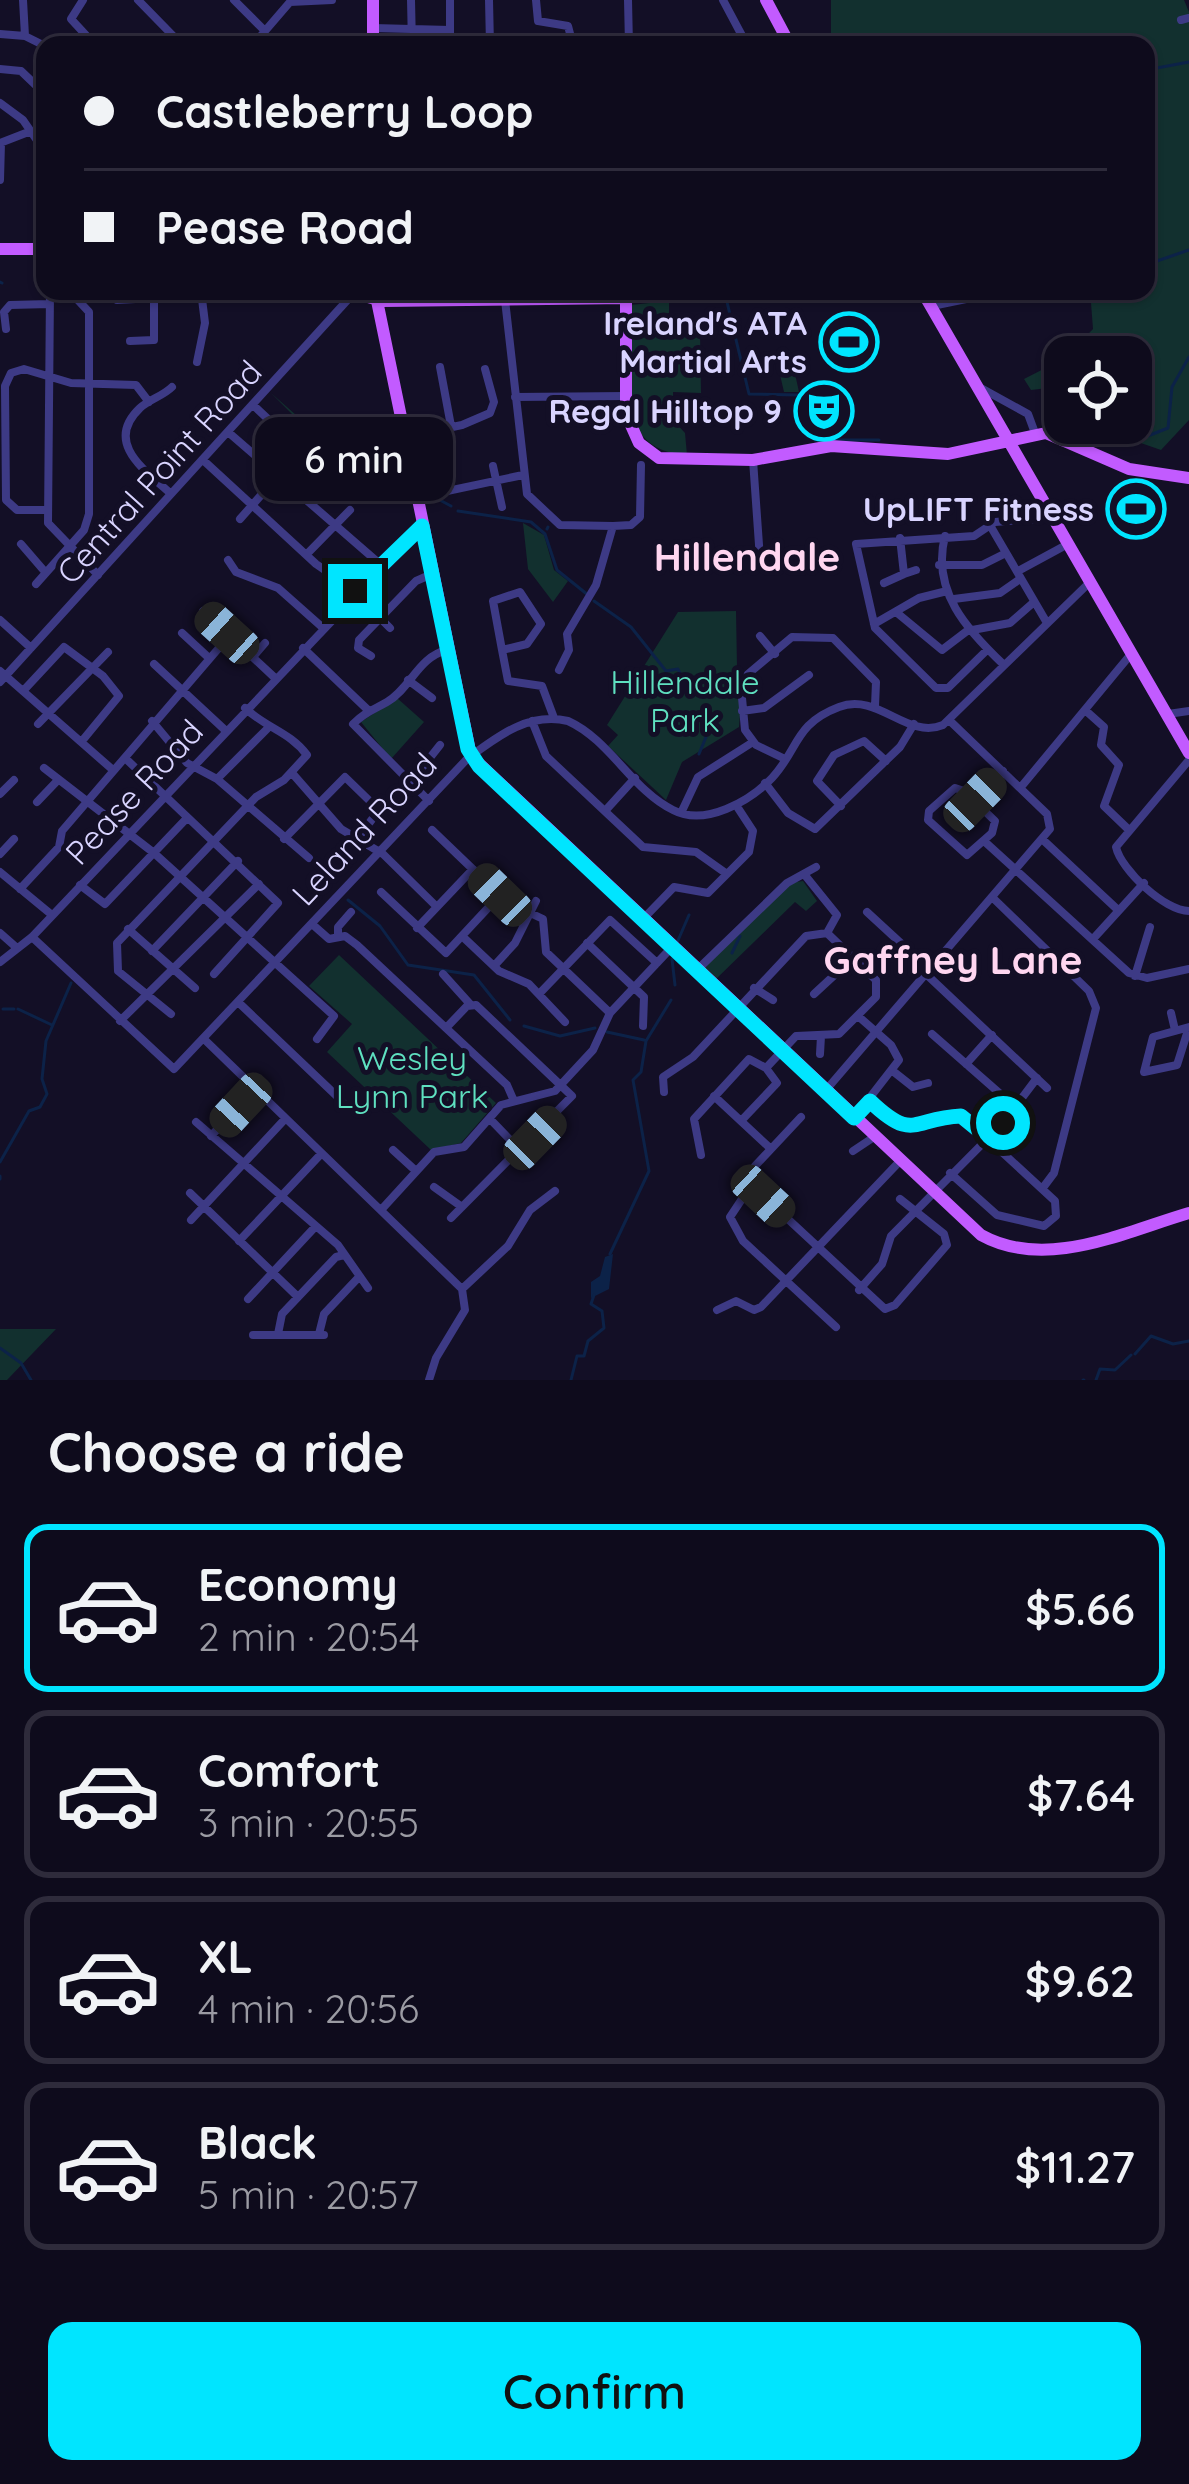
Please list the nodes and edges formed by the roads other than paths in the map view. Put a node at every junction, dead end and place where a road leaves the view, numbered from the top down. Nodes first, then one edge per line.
1 (22, 0) edge
2 (83, 0) edge
3 (138, 0) edge
4 (234, 0) edge
5 (332, 0) edge
6 (373, 0) edge
7 (412, 0) edge
8 (451, 0) edge
9 (489, 0) edge
10 (536, 0) edge
11 (628, 0) edge
12 (723, 0) edge
13 (766, 0) edge
14 (290, 1) edge
15 (373, 28) junction
16 (412, 29) junction
17 (450, 29) junction
18 (265, 31) junction
19 (0, 34) edge
20 (25, 36) junction
21 (86, 36) edge
22 (173, 36) edge
23 (261, 36) edge
24 (373, 36) edge
25 (412, 36) edge
26 (450, 36) edge
27 (490, 36) edge
28 (571, 36) edge
29 (629, 36) edge
30 (742, 36) edge
31 (782, 36) edge
32 (36, 42) edge
33 (0, 69) edge
34 (36, 85) edge
35 (0, 103) edge
36 (31, 130) junction
37 (36, 138) edge
38 (0, 143) edge
39 (0, 180) edge
40 (0, 249) edge
41 (36, 249) edge
42 (36, 300) edge
43 (50, 300) edge
44 (78, 300) edge
45 (154, 300) edge
46 (202, 300) edge
47 (344, 300) edge
48 (376, 300) edge
49 (506, 300) edge
50 (626, 300) edge
51 (929, 300) edge
52 (970, 300) edge
53 (936, 309) junction
54 (6, 329) dead end
55 (130, 340) dead end
56 (197, 362) dead end
57 (440, 368) dead end
58 (485, 369) dead end
59 (49, 374) junction
60 (973, 383) junction
61 (87, 384) junction
62 (172, 387) dead end
63 (626, 396) junction
64 (515, 397) junction
65 (149, 401) junction
66 (253, 405) junction
67 (451, 426) junction
68 (228, 432) junction
69 (1035, 433) junction
70 (404, 437) junction
71 (1006, 441) junction
72 (3, 450) edge
73 (646, 459) junction
74 (203, 460) junction
75 (753, 460) junction
76 (493, 466) dead end
77 (1150, 474) junction
78 (280, 475) junction
79 (523, 475) junction
80 (1189, 480) edge
81 (496, 481) junction
82 (171, 494) junction
83 (416, 498) junction
84 (253, 505) junction
85 (502, 507) dead end
86 (48, 510) junction
87 (350, 511) dead end
88 (1051, 517) junction
89 (240, 519) dead end
90 (335, 525) junction
91 (422, 526) junction
92 (613, 526) junction
93 (991, 527) junction
94 (945, 536) junction
95 (900, 538) junction
96 (21, 544) dead end
97 (1068, 544) junction
98 (69, 548) junction
99 (1006, 554) junction
100 (306, 555) junction
101 (760, 559) dead end
102 (228, 560) dead end
103 (380, 564) junction
104 (939, 565) junction
105 (916, 570) dead end
106 (46, 573) junction
107 (432, 574) junction
108 (904, 574) junction
109 (1020, 574) junction
110 (98, 575) junction
111 (1090, 582) junction
112 (884, 583) dead end
113 (36, 584) dead end
114 (355, 591) junction
115 (951, 595) junction
116 (1034, 602) junction
117 (203, 611) dead end
118 (896, 612) junction
119 (380, 618) junction
120 (0, 620) edge
121 (1047, 623) junction
122 (874, 624) junction
123 (322, 627) junction
124 (390, 628) dead end
125 (967, 631) junction
126 (182, 633) dead end
127 (230, 635) junction
128 (760, 636) dead end
129 (266, 644) dead end
130 (31, 648) junction
131 (303, 648) junction
132 (447, 650) junction
133 (502, 650) junction
134 (986, 650) junction
135 (108, 652) dead end
136 (1132, 653) junction
137 (775, 654) junction
138 (371, 656) dead end
139 (254, 657) junction
140 (209, 658) junction
141 (154, 664) dead end
142 (1004, 665) junction
143 (93, 670) junction
144 (560, 670) dead end
145 (809, 675) dead end
146 (2, 676) edge
147 (274, 677) junction
148 (408, 680) junction
149 (182, 689) junction
150 (25, 690) junction
151 (432, 698) dead end
152 (875, 706) junction
153 (245, 708) junction
154 (368, 710) junction
155 (1084, 710) junction
156 (1189, 710) edge
157 (742, 711) junction
158 (52, 714) junction
159 (1167, 714) junction
160 (554, 718) junction
161 (949, 720) junction
162 (532, 721) junction
163 (152, 722) junction
164 (38, 724) dead end
165 (914, 724) junction
166 (267, 729) junction
167 (225, 730) junction
168 (82, 741) junction
169 (753, 742) junction
170 (440, 745) dead end
171 (471, 756) junction
172 (1189, 756) edge
173 (125, 758) junction
174 (783, 758) junction
175 (886, 761) junction
176 (191, 766) junction
177 (44, 768) dead end
178 (113, 770) junction
179 (1003, 771) junction
180 (292, 773) junction
181 (635, 778) junction
182 (217, 779) junction
183 (14, 780) dead end
184 (58, 780) junction
185 (410, 783) junction
186 (765, 783) junction
187 (1021, 787) junction
188 (0, 794) edge
189 (163, 796) junction
190 (429, 800) junction
191 (975, 800) junction
192 (37, 802) dead end
193 (85, 802) junction
194 (318, 803) junction
195 (736, 805) junction
196 (247, 806) junction
197 (841, 806) junction
198 (605, 811) junction
199 (680, 814) junction
200 (187, 818) junction
201 (1128, 829) junction
202 (432, 830) dead end
203 (128, 834) junction
204 (358, 838) junction
205 (14, 839) dead end
206 (284, 839) junction
207 (1042, 839) junction
208 (214, 840) junction
209 (984, 841) junction
210 (154, 853) junction
211 (380, 853) junction
212 (0, 854) edge
213 (309, 858) dead end
214 (238, 861) junction
215 (815, 867) dead end
216 (473, 869) junction
217 (1016, 869) junction
218 (0, 872) edge
219 (728, 874) junction
220 (804, 874) junction
221 (178, 876) junction
222 (1144, 883) junction
223 (259, 884) junction
224 (80, 885) junction
225 (20, 889) junction
226 (381, 892) dead end
227 (500, 895) junction
228 (993, 898) junction
229 (202, 899) junction
230 (536, 901) dead end
231 (437, 907) junction
232 (1118, 910) junction
233 (1189, 911) edge
234 (351, 912) dead end
235 (868, 912) dead end
236 (531, 913) junction
237 (52, 915) junction
238 (643, 919) junction
239 (224, 920) junction
240 (312, 924) junction
241 (1150, 927) dead end
242 (417, 928) junction
243 (128, 929) junction
244 (0, 933) edge
245 (826, 933) junction
246 (250, 936) junction
247 (462, 936) junction
248 (32, 937) junction
249 (333, 938) junction
250 (1093, 939) junction
251 (587, 943) junction
252 (672, 947) junction
253 (16, 948) junction
254 (152, 951) junction
255 (853, 958) junction
256 (0, 962) edge
257 (276, 962) junction
258 (657, 963) junction
259 (494, 966) junction
260 (563, 968) junction
261 (176, 969) junction
262 (1189, 969) edge
263 (697, 970) junction
264 (928, 972) junction
265 (214, 974) dead end
266 (443, 974) dead end
267 (1135, 976) junction
268 (195, 988) dead end
269 (634, 988) junction
270 (754, 988) junction
271 (148, 992) junction
272 (539, 994) junction
273 (814, 994) dead end
274 (773, 1000) dead end
275 (238, 1002) junction
276 (470, 1004) junction
277 (736, 1006) junction
278 (610, 1012) junction
279 (1171, 1013) dead end
280 (170, 1014) dead end
281 (858, 1016) junction
282 (120, 1022) junction
283 (565, 1022) dead end
284 (643, 1026) dead end
285 (1189, 1027) edge
286 (446, 1028) junction
287 (1175, 1030) junction
288 (876, 1032) junction
289 (932, 1034) dead end
290 (992, 1035) junction
291 (821, 1036) junction
292 (205, 1040) junction
293 (316, 1040) dead end
294 (782, 1050) junction
295 (820, 1054) dead end
296 (966, 1064) junction
297 (766, 1068) junction
298 (894, 1072) junction
299 (1037, 1078) junction
300 (928, 1083) dead end
301 (562, 1084) junction
302 (1047, 1088) dead end
303 (254, 1090) junction
304 (825, 1091) junction
305 (664, 1092) dead end
306 (714, 1096) junction
307 (342, 1101) dead end
308 (870, 1101) junction
309 (514, 1102) junction
310 (1013, 1106) junction
311 (490, 1118) junction
312 (801, 1118) dead end
313 (854, 1118) junction
314 (285, 1119) junction
315 (741, 1121) junction
316 (196, 1122) dead end
317 (211, 1136) junction
318 (874, 1137) junction
319 (988, 1138) junction
320 (518, 1147) junction
321 (771, 1149) junction
322 (393, 1150) dead end
323 (853, 1150) dead end
324 (321, 1154) junction
325 (701, 1155) dead end
326 (900, 1161) junction
327 (242, 1166) junction
328 (416, 1172) junction
329 (950, 1173) junction
330 (434, 1187) dead end
331 (1042, 1189) junction
332 (748, 1190) junction
333 (555, 1191) dead end
334 (932, 1192) junction
335 (190, 1193) dead end
336 (278, 1198) junction
337 (900, 1199) dead end
338 (204, 1206) junction
339 (462, 1208) junction
340 (916, 1209) junction
341 (381, 1210) junction
342 (1189, 1213) edge
343 (451, 1218) dead end
344 (191, 1220) dead end
345 (315, 1227) junction
346 (239, 1241) junction
347 (874, 1248) dead end
348 (816, 1250) junction
349 (885, 1250) junction
350 (346, 1255) junction
351 (273, 1274) junction
352 (358, 1278) junction
353 (786, 1282) junction
354 (368, 1288) dead end
355 (462, 1289) junction
356 (859, 1290) junction
357 (298, 1297) junction
358 (248, 1299) dead end
359 (717, 1310) dead end
360 (836, 1327) dead end
361 (253, 1334) dead end
362 (278, 1334) junction
363 (429, 1380) edge

1 - 20 street
2 - 21 street
3 - 22 street
4 - 18 street
5 - 14 street
6 - 15 main road
7 - 16 street
8 - 17 street
9 - 27 street
10 - 28 street
11 - 29 street
12 - 30 street
13 - 31 main road
14 - 18 street
15 - 16 street
15 - 24 main road
16 - 17 street
16 - 25 street
17 - 26 street
18 - 23 street
19 - 20 street
20 - 32 street
33 - 34 street
35 - 36 street
36 - 37 street
36 - 38 street
38 - 39 street
40 - 41 main road
42 - 54 street
43 - 59 street
44 - 61 street
45 - 55 street
46 - 56 street
47 - 66 street, Central Point Road
48 - 70 main road, Leland Road
49 - 64 street
50 - 63 main road
51 - 53 main road
52 - 53 street
53 - 60 main road
57 - 67 street
58 - 67 street
59 - 61 street
59 - 72 street
59 - 86 street
60 - 69 street
60 - 71 main road
61 - 65 street
61 - 98 street
62 - 65 street
63 - 64 street
63 - 73 main road
64 - 79 street
65 - 82 street
66 - 68 street, Central Point Road
66 - 78 street
67 - 70 street
68 - 74 street, Central Point Road
68 - 78 street
69 - 71 main road
69 - 77 main road
70 - 83 main road, Leland Road
71 - 75 main road
71 - 88 main road
72 - 86 street
73 - 75 main road
73 - 92 street
74 - 82 street, Central Point Road
74 - 84 street
75 - 101 street
76 - 81 street
77 - 80 main road
77 - 80 main road
78 - 84 street
78 - 90 street
79 - 81 street
79 - 92 street
81 - 83 street
81 - 85 street
82 - 110 street, Central Point Road
83 - 91 main road, Leland Road
84 - 89 street
84 - 100 street
86 - 98 street
87 - 90 street
88 - 93 street
88 - 97 main road
90 - 100 street
90 - 103 street
91 - 103 street, Pease Road
91 - 107 main road, Leland Road
92 - 144 street
93 - 94 street
93 - 99 street
94 - 95 street
94 - 104 street
95 - 108 street
95 - 122 street
96 - 106 street
97 - 109 street
97 - 111 main road
98 - 106 street
98 - 110 street
99 - 104 street
99 - 109 street
100 - 114 street
102 - 123 street
103 - 114 street, Pease Road
104 - 115 street
105 - 108 street
106 - 113 street
107 - 119 street
107 - 132 main road, Leland Road
108 - 112 street
109 - 115 street
109 - 116 street
110 - 130 street, Central Point Road
111 - 121 street
111 - 136 main road
114 - 123 street, Pease Road
115 - 118 street
115 - 125 street
116 - 121 street
116 - 125 street
117 - 127 street
118 - 122 street
118 - 125 street
119 - 124 street
119 - 138 street
120 - 130 street
121 - 142 street
122 - 134 street
123 - 131 street, Pease Road
125 - 134 street
126 - 140 street
127 - 139 street
127 - 140 street
128 - 137 street
129 - 139 street
130 - 146 street, Central Point Road
131 - 147 street, Pease Road
131 - 154 street
132 - 148 street
132 - 171 main road, Leland Road
133 - 133 street
133 - 160 street
134 - 142 street
135 - 143 street
136 - 155 street
136 - 159 main road
137 - 152 street
137 - 157 street
139 - 147 street
140 - 149 street
141 - 149 street
142 - 161 street
143 - 150 street
143 - 158 street
143 - 168 street
145 - 157 street
146 - 150 street
147 - 153 street, Pease Road
148 - 151 street
148 - 154 street
149 - 163 street
149 - 167 street
150 - 158 street
152 - 165 street
152 - 174 street
153 - 166 street
153 - 167 street, Pease Road
154 - 185 street
155 - 187 street
155 - 201 street
156 - 159 street
157 - 169 street
158 - 164 street
158 - 168 street
159 - 172 main road
160 - 162 street
160 - 181 street
161 - 165 street
161 - 179 street
162 - 171 street
162 - 198 street
163 - 173 street
163 - 176 street
165 - 175 street
166 - 180 street
166 - 182 street
167 - 176 street, Pease Road
168 - 178 street
169 - 174 street
169 - 199 street
170 - 185 street
171 - 190 street, Leland Road
171 - 238 main road
172 - 201 street
173 - 178 street
173 - 189 street
174 - 186 street
175 - 197 street
175 - 197 street
176 - 182 street
176 - 189 street, Pease Road
177 - 184 street
178 - 193 street
179 - 187 street
179 - 191 street
180 - 194 street
180 - 196 street
181 - 198 street
181 - 199 street
182 - 196 street
183 - 188 street
184 - 192 street
184 - 193 street
185 - 190 street
186 - 195 street
186 - 197 street
187 - 207 street
189 - 200 street
189 - 203 street, Pease Road
190 - 211 street, Leland Road
191 - 209 street
191 - 209 street
193 - 203 street
193 - 225 street
194 - 204 street
194 - 204 street
194 - 206 street
195 - 199 street
195 - 219 street
196 - 206 street
196 - 208 street
198 - 219 street
200 - 208 street
200 - 210 street
201 - 222 street
202 - 216 street
203 - 210 street
203 - 224 street, Pease Road
204 - 211 street
205 - 212 street
206 - 213 street
207 - 217 street
207 - 232 street
208 - 214 street
208 - 221 street
209 - 217 street
210 - 221 street
210 - 224 street
211 - 231 street
211 - 240 street, Leland Road
214 - 223 street
214 - 229 street
215 - 220 street
216 - 227 street
216 - 231 street
217 - 228 street
217 - 250 street
218 - 225 street
219 - 238 street
220 - 245 street
220 - 263 street
221 - 229 street
221 - 243 street
222 - 232 street
222 - 233 street
223 - 239 street
223 - 246 street
224 - 237 street, Pease Road
225 - 237 street
226 - 242 street
227 - 236 street
227 - 247 street
228 - 264 street
228 - 331 street
229 - 239 street
229 - 254 street
230 - 236 street
231 - 242 street
232 - 250 street
234 - 249 street
235 - 264 street
236 - 259 street
236 - 260 street
237 - 248 street, Pease Road
238 - 252 main road
239 - 246 street
239 - 261 street
240 - 249 street
240 - 257 street, Leland Road
241 - 267 street
242 - 247 street
243 - 254 street
243 - 271 street
244 - 253 street
245 - 255 street
245 - 270 street
246 - 257 street
246 - 265 street
247 - 259 street
248 - 253 street, Pease Road
248 - 282 street
249 - 286 street
250 - 267 street
251 - 258 street
251 - 260 street
251 - 269 street
252 - 258 street
252 - 263 main road
253 - 256 street, Pease Road
254 - 261 street
255 - 273 street
255 - 281 street
257 - 275 street, Leland Road
257 - 293 street
258 - 269 street
259 - 272 street
260 - 272 street
260 - 278 street
261 - 268 street
261 - 271 street
262 - 267 street
263 - 277 main road
264 - 288 street
264 - 290 street
266 - 276 street
269 - 278 street
269 - 284 street
270 - 274 street
270 - 277 street
271 - 280 street
271 - 282 street
272 - 283 street
275 - 292 street, Leland Road
275 - 307 street
276 - 286 street
276 - 301 street
277 - 294 main road
277 - 305 street
278 - 301 street
279 - 287 street
281 - 288 street
281 - 291 street
282 - 292 street
285 - 287 street
285 - 287 street
286 - 309 street
288 - 298 street
288 - 304 street
289 - 296 street
290 - 296 street
290 - 299 street
291 - 294 street
291 - 295 street
292 - 303 street
294 - 297 street
294 - 304 main road
296 - 310 street
297 - 306 street
297 - 315 street
298 - 300 street
298 - 308 street
299 - 302 street
299 - 310 street
301 - 309 street
301 - 320 street
303 - 314 street
303 - 317 street
304 - 313 main road
306 - 315 street
306 - 325 street
308 - 313 street
308 - 319 street
309 - 311 street
310 - 319 street
311 - 320 street
311 - 328 street
312 - 321 street
313 - 318 main road
314 - 324 street
314 - 327 street
315 - 321 street
316 - 317 street
317 - 327 street
318 - 323 street
318 - 326 main road
319 - 329 street
319 - 331 street
320 - 339 street
321 - 332 street
322 - 328 street
324 - 336 street
324 - 341 street
326 - 334 main road
326 - 348 street
327 - 336 street
327 - 338 street
328 - 341 street
329 - 331 street
329 - 334 street
330 - 339 street
332 - 348 street
332 - 353 street
333 - 355 street
334 - 340 street
334 - 342 main road
335 - 338 street
336 - 345 street
336 - 346 street
337 - 340 street
338 - 344 street
338 - 346 street
339 - 343 street
340 - 349 street
340 - 356 street
341 - 355 street
345 - 350 street
345 - 351 street
346 - 351 street
347 - 349 street
348 - 353 street
348 - 356 street
349 - 356 street
350 - 352 street
350 - 357 street
351 - 357 street
351 - 358 street
352 - 354 street
352 - 362 street
353 - 359 street
353 - 360 street
355 - 363 street
357 - 362 street
361 - 362 street

